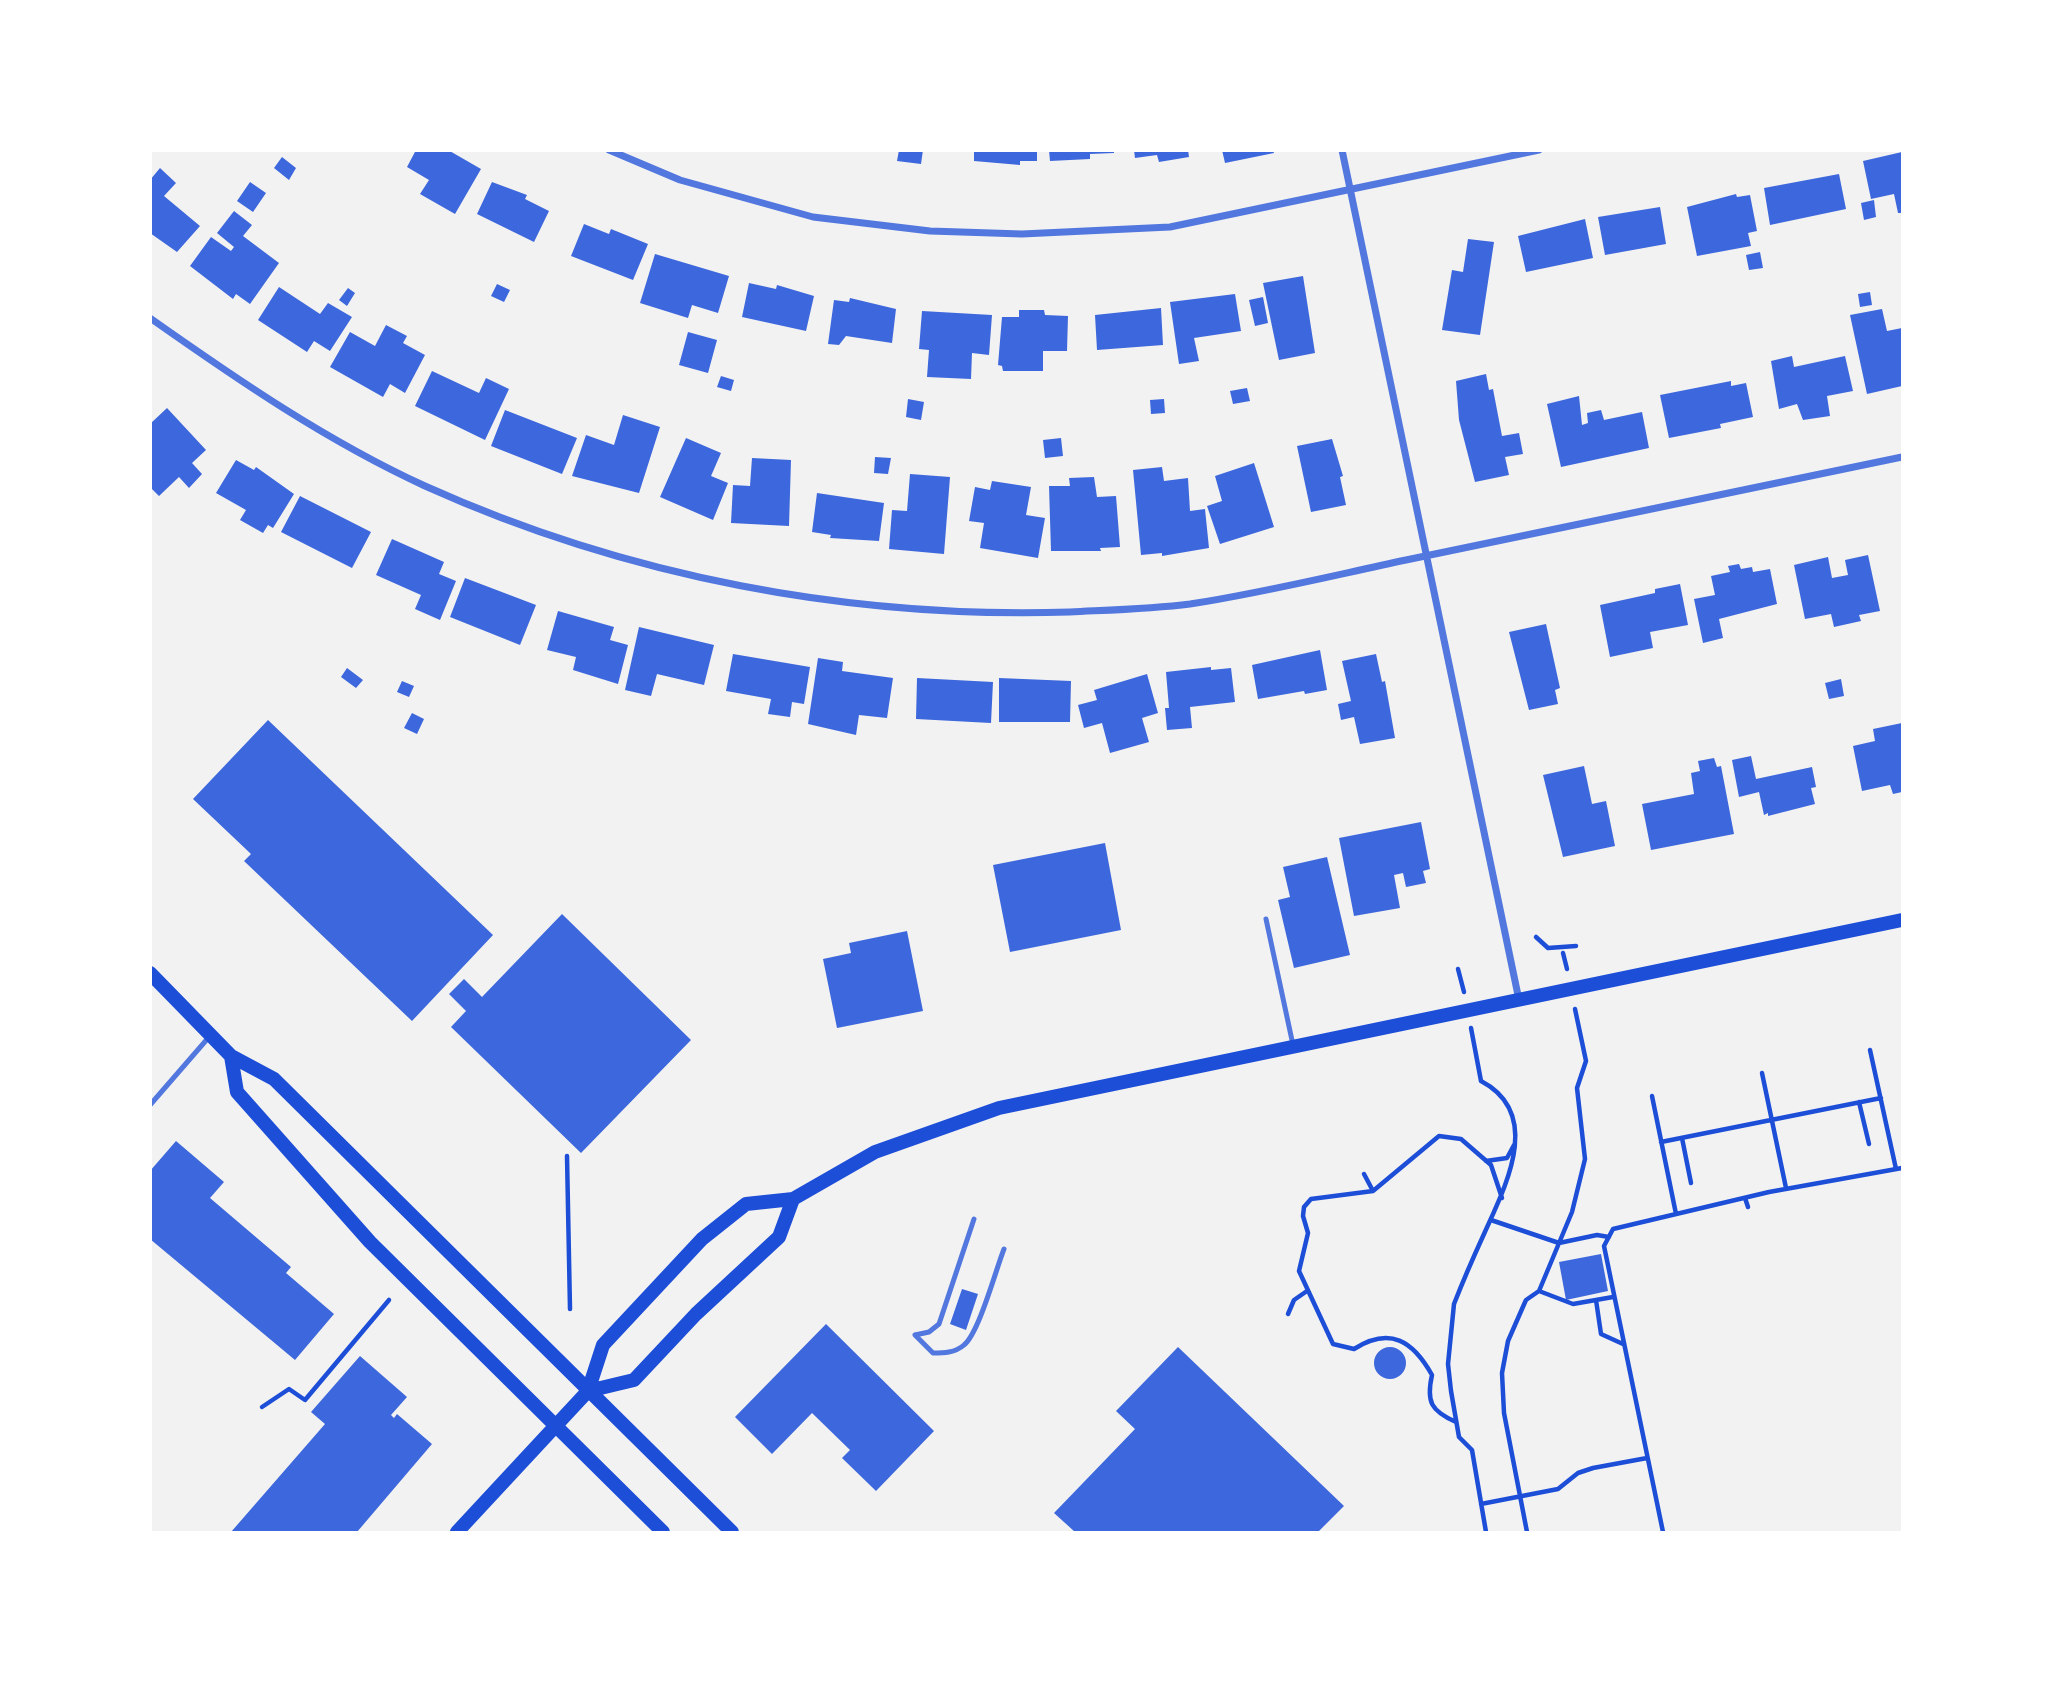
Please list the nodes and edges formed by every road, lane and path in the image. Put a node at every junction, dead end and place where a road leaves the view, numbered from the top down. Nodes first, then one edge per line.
1 (609, 150) edge
2 (1342, 150) edge
3 (1539, 150) edge
4 (1351, 190) junction
5 (150, 318) edge
6 (1902, 457) edge
7 (1425, 556) junction
8 (1266, 919) dead end
9 (1902, 920) edge
10 (1536, 941) dead end
11 (1576, 946) dead end
12 (150, 973) edge
13 (1520, 1001) junction
14 (211, 1035) junction
15 (1293, 1048) junction
16 (1870, 1050) dead end
17 (231, 1056) junction
18 (1586, 1061) dead end
19 (1762, 1073) dead end
20 (1481, 1081) dead end
21 (1652, 1096) dead end
22 (1881, 1098) junction
23 (1859, 1102) junction
24 (150, 1105) edge
25 (1771, 1119) junction
26 (1682, 1138) junction
27 (1661, 1142) junction
28 (1514, 1144) junction
29 (1869, 1144) dead end
30 (567, 1156) dead end
31 (1486, 1161) junction
32 (1899, 1169) edge
33 (1364, 1174) dead end
34 (1691, 1183) dead end
35 (1786, 1189) junction
36 (1373, 1191) junction
37 (1502, 1198) junction
38 (1745, 1198) junction
39 (793, 1199) junction
40 (1748, 1207) dead end
41 (1676, 1214) junction
42 (974, 1219) dead end
43 (1491, 1220) junction
44 (1609, 1237) junction
45 (1559, 1243) junction
46 (1004, 1249) dead end
47 (1539, 1291) junction
48 (1307, 1292) junction
49 (1614, 1297) junction
50 (389, 1300) dead end
51 (1596, 1300) junction
52 (570, 1309) dead end
53 (1288, 1314) dead end
54 (1623, 1344) junction
55 (588, 1391) junction
56 (262, 1407) dead end
57 (1456, 1422) junction
58 (555, 1427) junction
59 (1647, 1458) junction
60 (1519, 1496) junction
61 (1481, 1504) junction
62 (457, 1532) edge
63 (663, 1532) edge
64 (732, 1532) edge
65 (1486, 1532) edge
66 (1527, 1532) edge
67 (1663, 1532) edge

1 - 4 street
2 - 4 street
3 - 4 street
4 - 7 street
5 - 7 street
6 - 7 street
7 - 13 street
8 - 15 lane
9 - 13 main road
10 - 11 path
12 - 14 main road
13 - 15 main road
14 - 17 main road
14 - 24 lane
15 - 39 main road
16 - 22 path
17 - 55 main road
17 - 58 main road
18 - 45 path
19 - 25 path
20 - 28 path
21 - 27 path
22 - 23 path
22 - 32 path
23 - 25 path
23 - 29 path
25 - 26 path
25 - 35 path
26 - 27 path
26 - 34 path
27 - 41 path
28 - 31 path
28 - 37 path
30 - 52 path
31 - 36 path
31 - 37 path
32 - 35 path
33 - 36 path
35 - 38 path
36 - 48 path
37 - 43 path
38 - 40 path
38 - 41 path
39 - 55 main road
39 - 55 main road
41 - 44 path
42 - 46 lane
43 - 45 path
43 - 57 path
44 - 45 path
44 - 49 path
45 - 47 path
47 - 51 path
47 - 60 path
48 - 53 path
48 - 57 path
49 - 51 path
49 - 54 path
50 - 56 path
51 - 54 path
54 - 59 path
55 - 58 main road
55 - 64 main road
57 - 61 path
58 - 62 main road
58 - 63 main road
59 - 60 path
59 - 67 path
60 - 61 path
60 - 66 path
61 - 65 path

